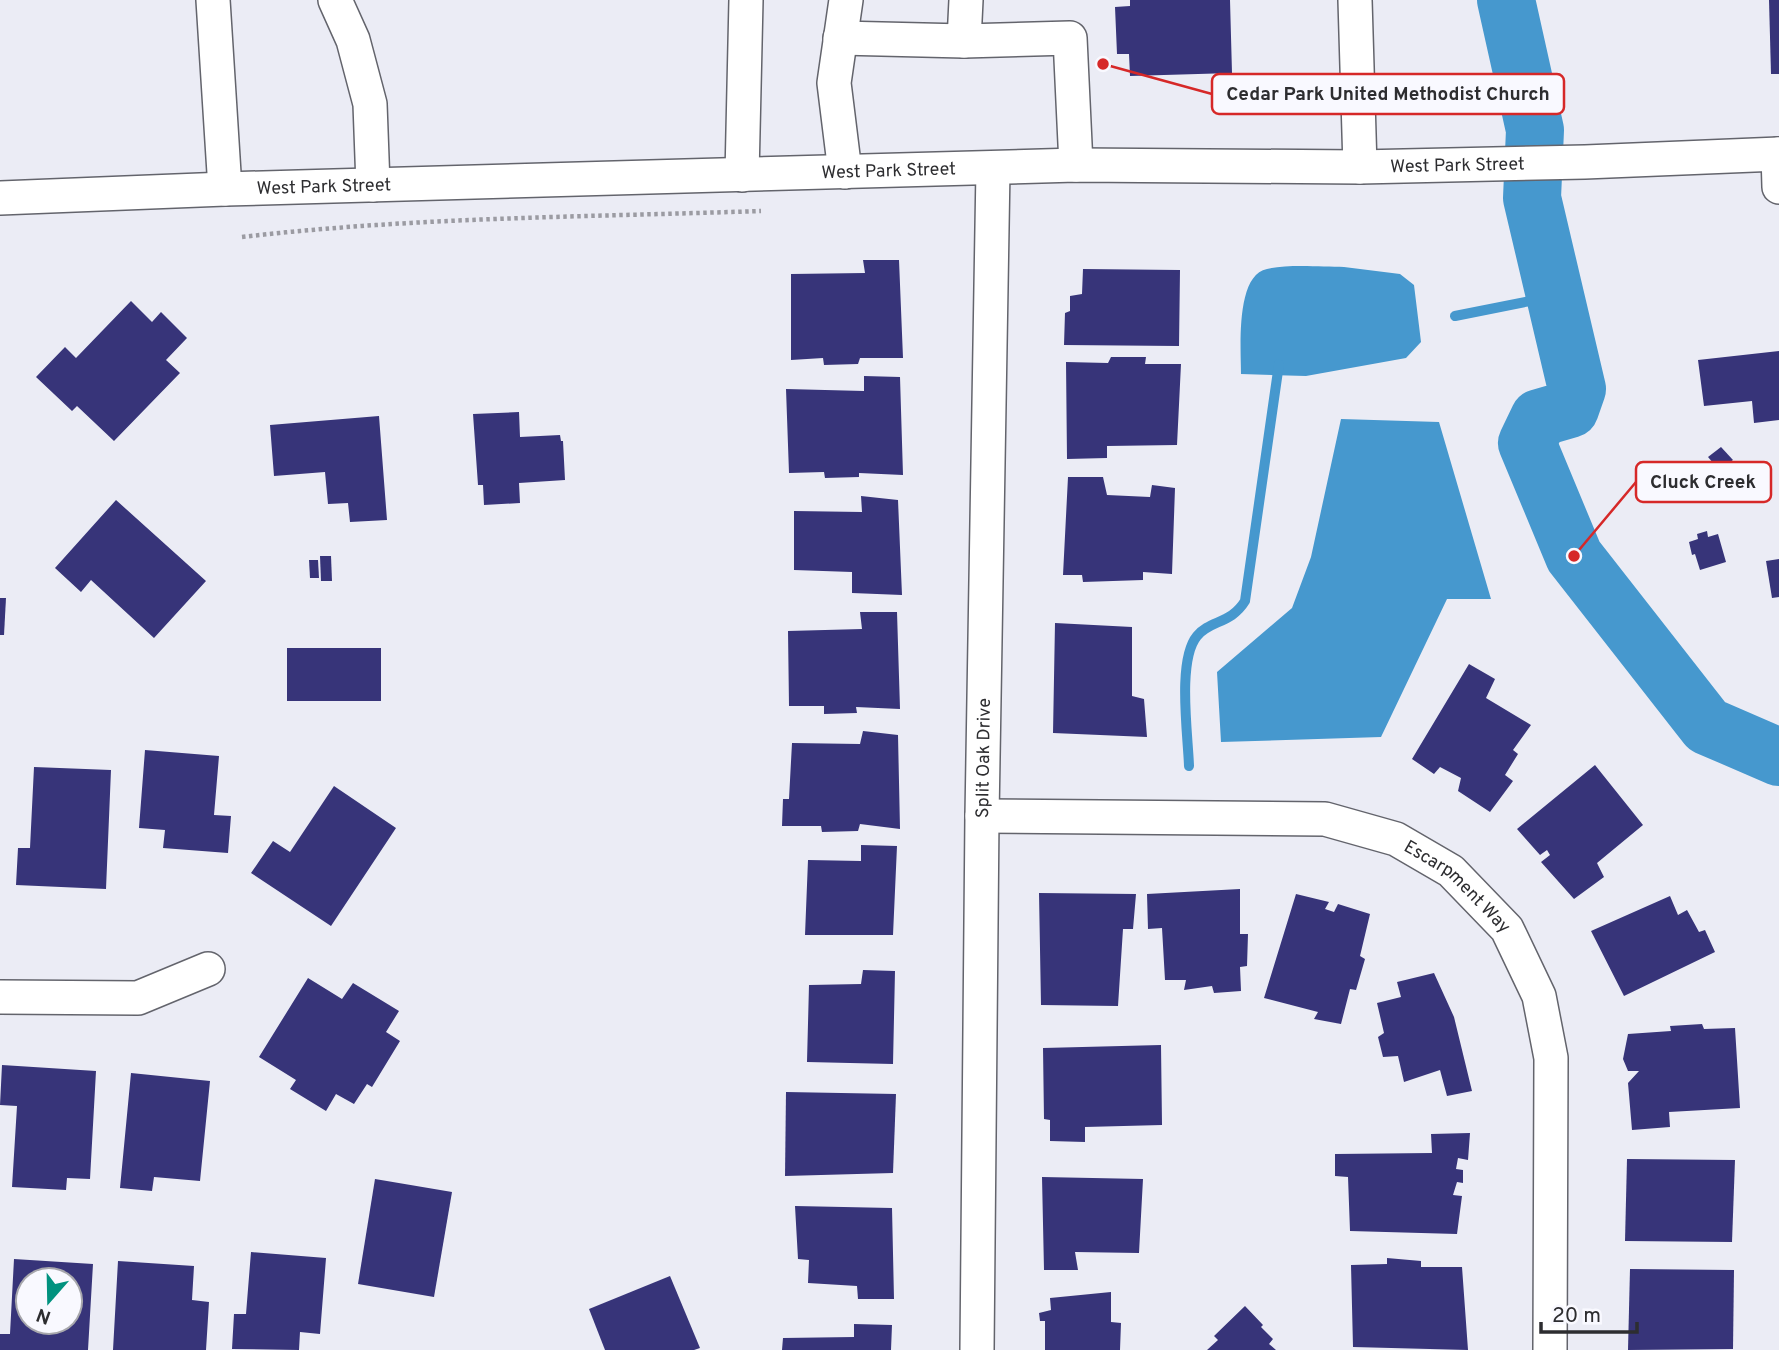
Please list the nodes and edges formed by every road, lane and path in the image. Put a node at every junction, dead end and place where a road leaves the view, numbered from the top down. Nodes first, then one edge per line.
1 (213, 0) edge
2 (335, 0) edge
3 (746, 0) edge
4 (846, 0) edge
5 (966, 0) edge
6 (1355, 0) edge
7 (841, 38) junction
8 (964, 41) junction
9 (1778, 154) edge
10 (1076, 165) junction
11 (1360, 167) junction
12 (993, 169) junction
13 (845, 172) junction
14 (741, 175) junction
15 (373, 185) junction
16 (1779, 187) edge
17 (225, 189) junction
18 (0, 198) edge
19 (761, 211) dead end
20 (242, 237) dead end
21 (982, 816) junction
22 (208, 969) dead end
23 (0, 997) edge
24 (977, 1350) edge
25 (1550, 1350) edge

1 - 17 street
2 - 15 street
3 - 14 street
4 - 7 street
5 - 8 street
6 - 11 street
7 - 8 street
7 - 13 street
8 - 10 street
9 - 11 street, West Park Street
9 - 16 street
10 - 11 street, West Park Street
10 - 12 street, West Park Street
12 - 13 street, West Park Street
12 - 21 street, Split Oak Drive
13 - 14 street, West Park Street
14 - 15 street, West Park Street
15 - 17 street, West Park Street
17 - 18 street, West Park Street
19 - 20 path
21 - 24 street, Split Oak Drive
21 - 25 street, Escarpment Way
22 - 23 street

